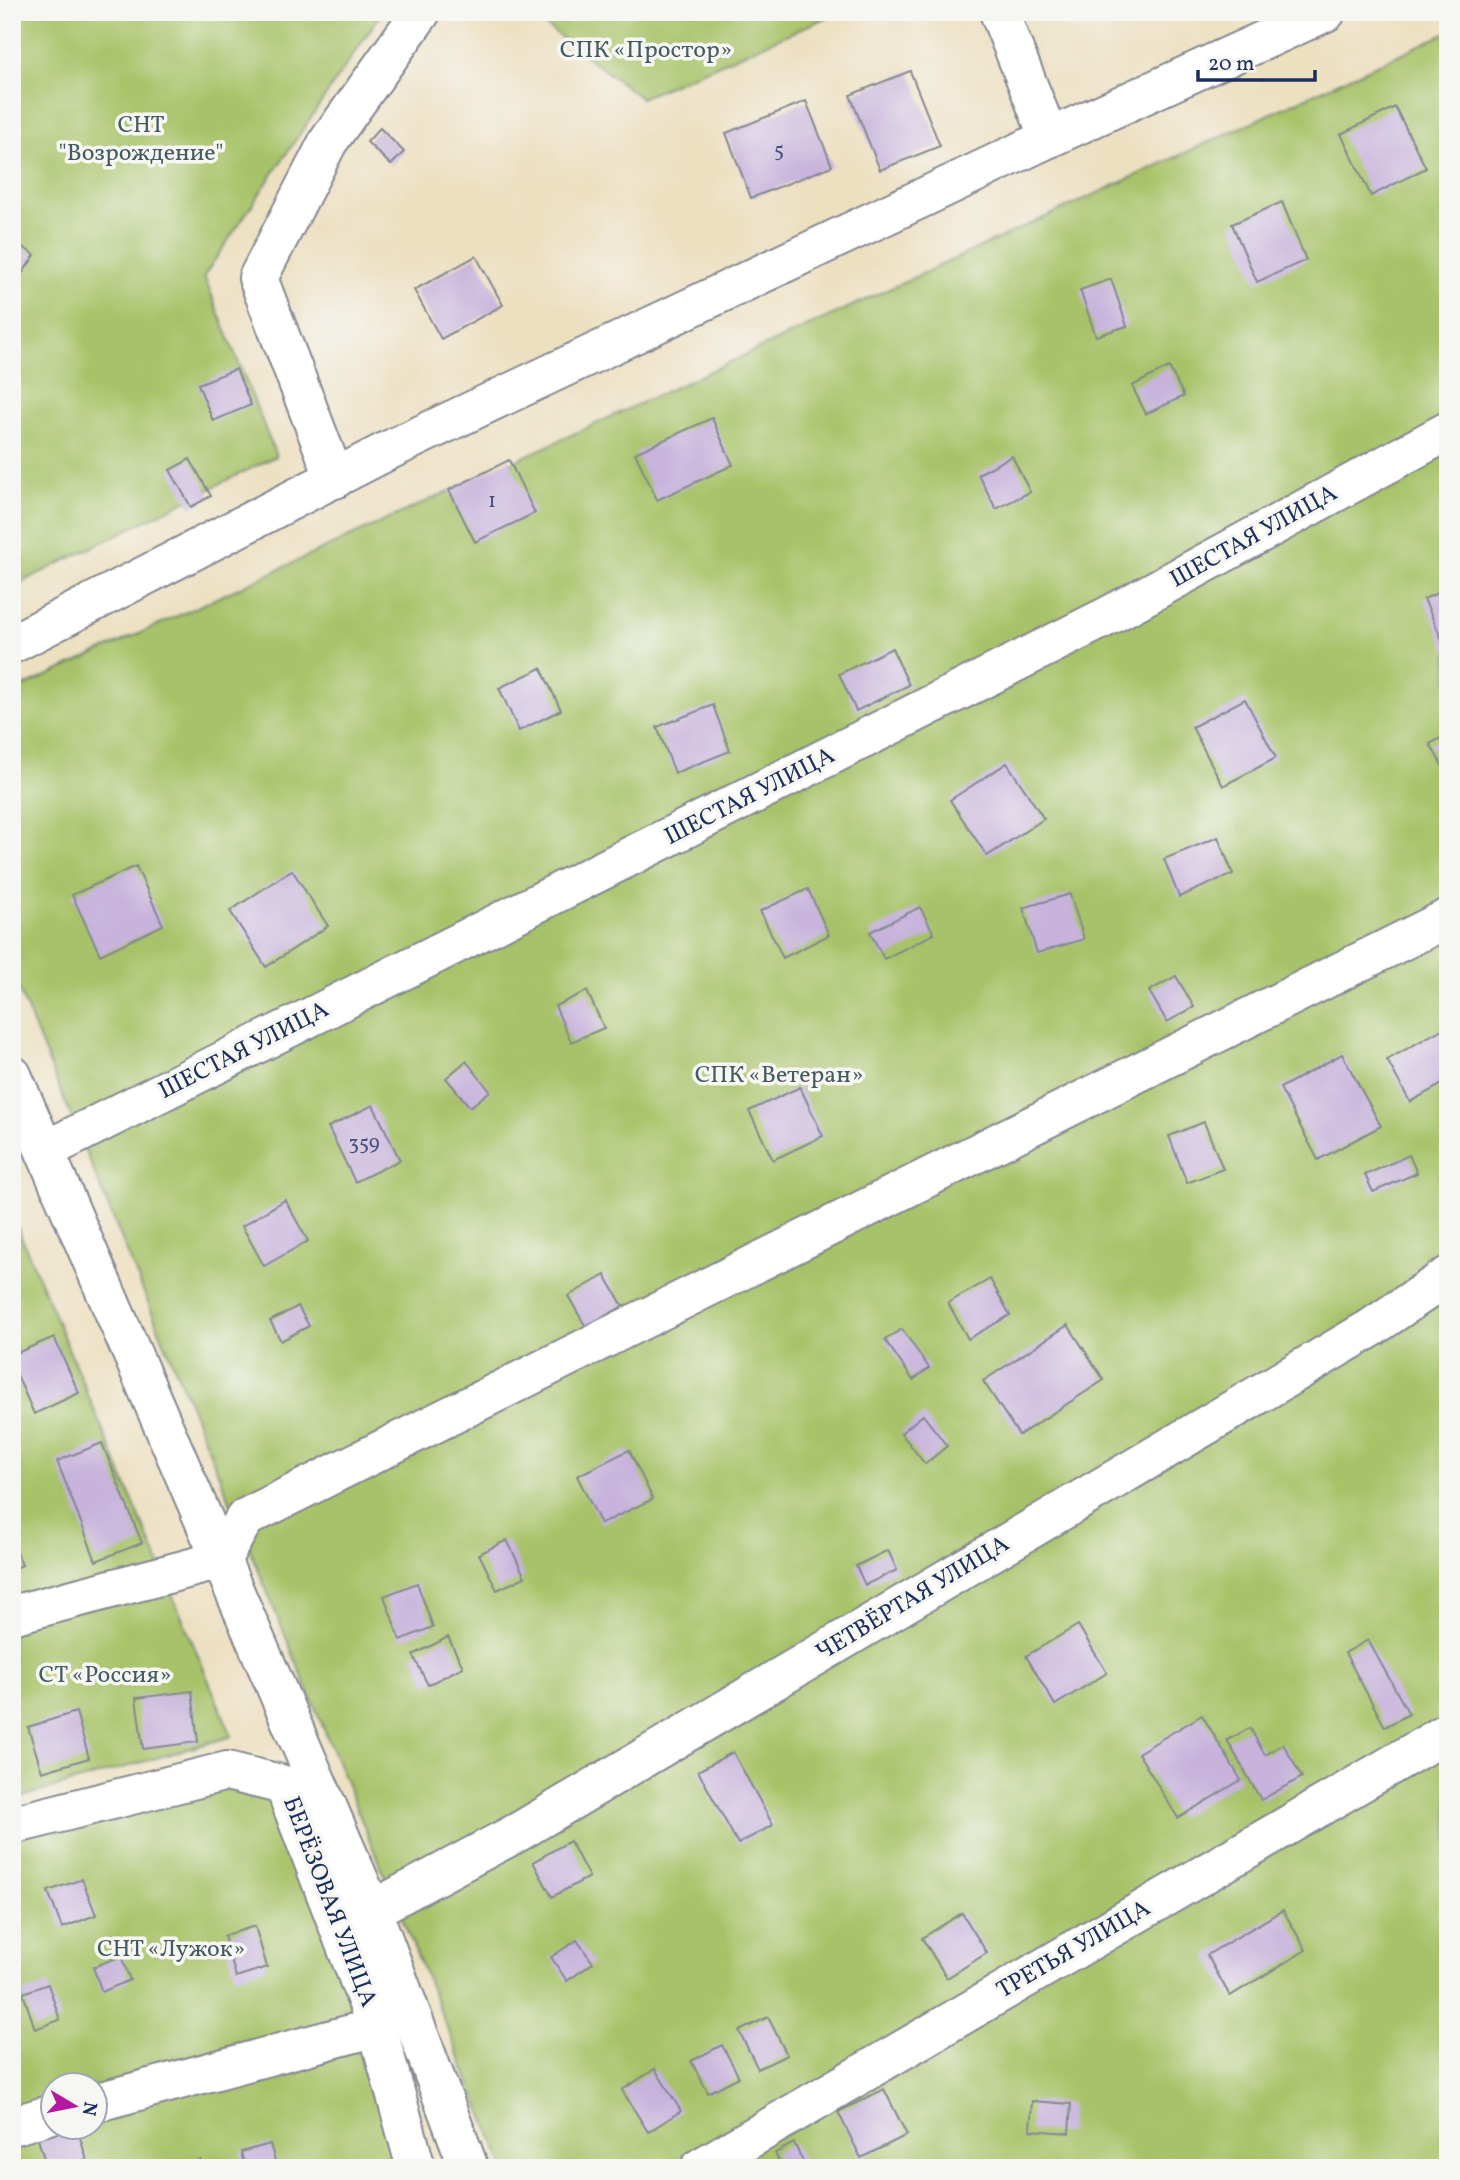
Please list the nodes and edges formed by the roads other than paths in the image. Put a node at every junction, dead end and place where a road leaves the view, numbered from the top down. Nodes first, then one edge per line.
1 (421, 12) edge
2 (999, 12) edge
3 (1326, 12) edge
4 (1049, 138) junction
5 (1448, 430) edge
6 (335, 479) junction
7 (12, 644) edge
8 (1448, 918) edge
9 (12, 1075) edge
10 (46, 1150) junction
11 (1448, 1276) edge
12 (221, 1560) junction
13 (12, 1615) edge
14 (1448, 1732) edge
15 (12, 1825) edge
16 (372, 1910) junction
17 (377, 2027) junction
18 (108, 2099) edge
19 (38, 2119) edge
20 (12, 2126) edge
21 (416, 2168) edge
22 (469, 2168) edge
23 (700, 2168) edge

1 - 6 street
2 - 4 street
3 - 4 street
4 - 6 street
5 - 10 street, ШЕСТАЯ УЛИЦА
6 - 7 street
8 - 12 street
9 - 10 street
10 - 12 street
11 - 16 street, ЧЕТВЁРТАЯ УЛИЦА
12 - 13 street
12 - 16 street
14 - 23 street, ТРЕТЬЯ УЛИЦА
15 - 17 street, БЕРЁЗОВАЯ УЛИЦА
16 - 22 street
17 - 18 street
17 - 21 street, БЕРЁЗОВАЯ УЛИЦА
19 - 20 street

